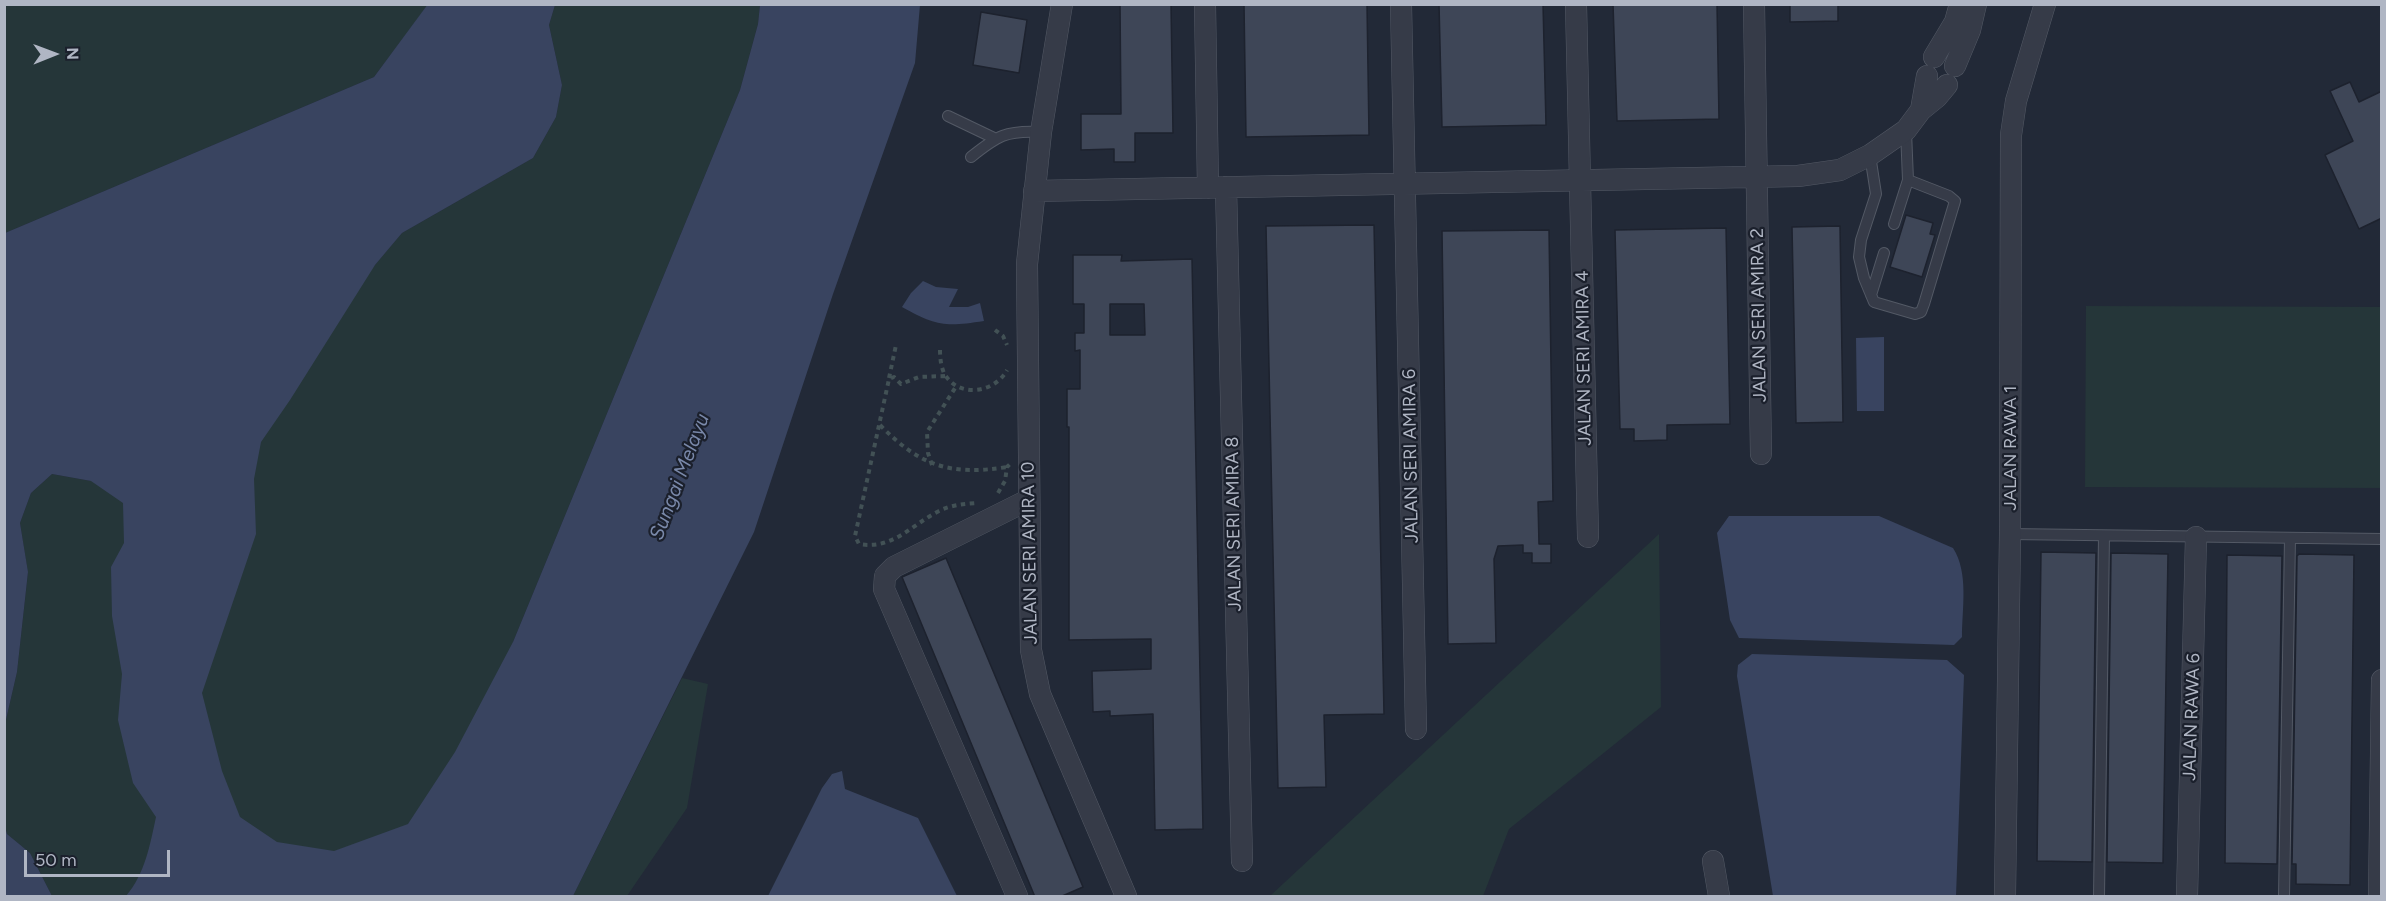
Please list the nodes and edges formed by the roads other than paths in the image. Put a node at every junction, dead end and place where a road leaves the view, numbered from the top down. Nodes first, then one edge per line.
1 (1062, 4) edge
2 (1205, 4) edge
3 (1401, 4) edge
4 (1576, 4) edge
5 (1754, 4) edge
6 (1960, 4) edge
7 (1976, 4) edge
8 (2045, 4) edge
9 (1945, 62) junction
10 (948, 116) dead end
11 (1906, 130) junction
12 (1041, 132) junction
13 (994, 138) junction
14 (1870, 155) junction
15 (971, 157) dead end
16 (1758, 176) junction
17 (1579, 180) junction
18 (1908, 180) junction
19 (1405, 183) junction
20 (1217, 188) junction
21 (1034, 191) junction
22 (1894, 224) dead end
23 (1884, 253) dead end
24 (1870, 296) junction
25 (1761, 454) dead end
26 (1028, 500) junction
27 (2010, 534) junction
28 (2104, 536) junction
29 (1588, 537) dead end
30 (2196, 537) junction
31 (2290, 538) junction
32 (2382, 539) edge
33 (2382, 680) edge
34 (1416, 729) dead end
35 (1242, 861) dead end
36 (1713, 861) dead end
37 (1017, 897) edge
38 (1125, 897) edge
39 (1719, 897) edge
40 (2005, 897) edge
41 (2099, 897) edge
42 (2187, 897) edge
43 (2284, 897) edge
44 (2379, 897) edge

1 - 12 street, JALAN SERI AMIRA 10
2 - 20 street, JALAN SERI AMIRA 8
3 - 19 street, JALAN SERI AMIRA 6
4 - 17 street, JALAN SERI AMIRA 4
5 - 16 street, JALAN SERI AMIRA 2
6 - 9 street
7 - 9 street
8 - 27 street, JALAN RAWA 1
9 - 11 street
10 - 13 lane
11 - 14 street
11 - 18 lane
12 - 13 lane
12 - 21 street, JALAN SERI AMIRA 10
13 - 15 lane
14 - 16 street
14 - 24 lane
16 - 17 street
16 - 25 street, JALAN SERI AMIRA 2
17 - 19 street
17 - 29 street, JALAN SERI AMIRA 4
18 - 22 lane
18 - 24 lane
19 - 20 street
19 - 34 street, JALAN SERI AMIRA 6
20 - 21 street
20 - 35 street, JALAN SERI AMIRA 8
21 - 26 street, JALAN SERI AMIRA 10
23 - 24 lane
26 - 37 street
26 - 38 street, JALAN SERI AMIRA 10
27 - 28 lane
27 - 40 street, JALAN RAWA 1
28 - 30 lane
28 - 41 lane
30 - 31 lane
30 - 42 street, JALAN RAWA 6
31 - 32 lane
31 - 43 lane
33 - 44 street
36 - 39 street

